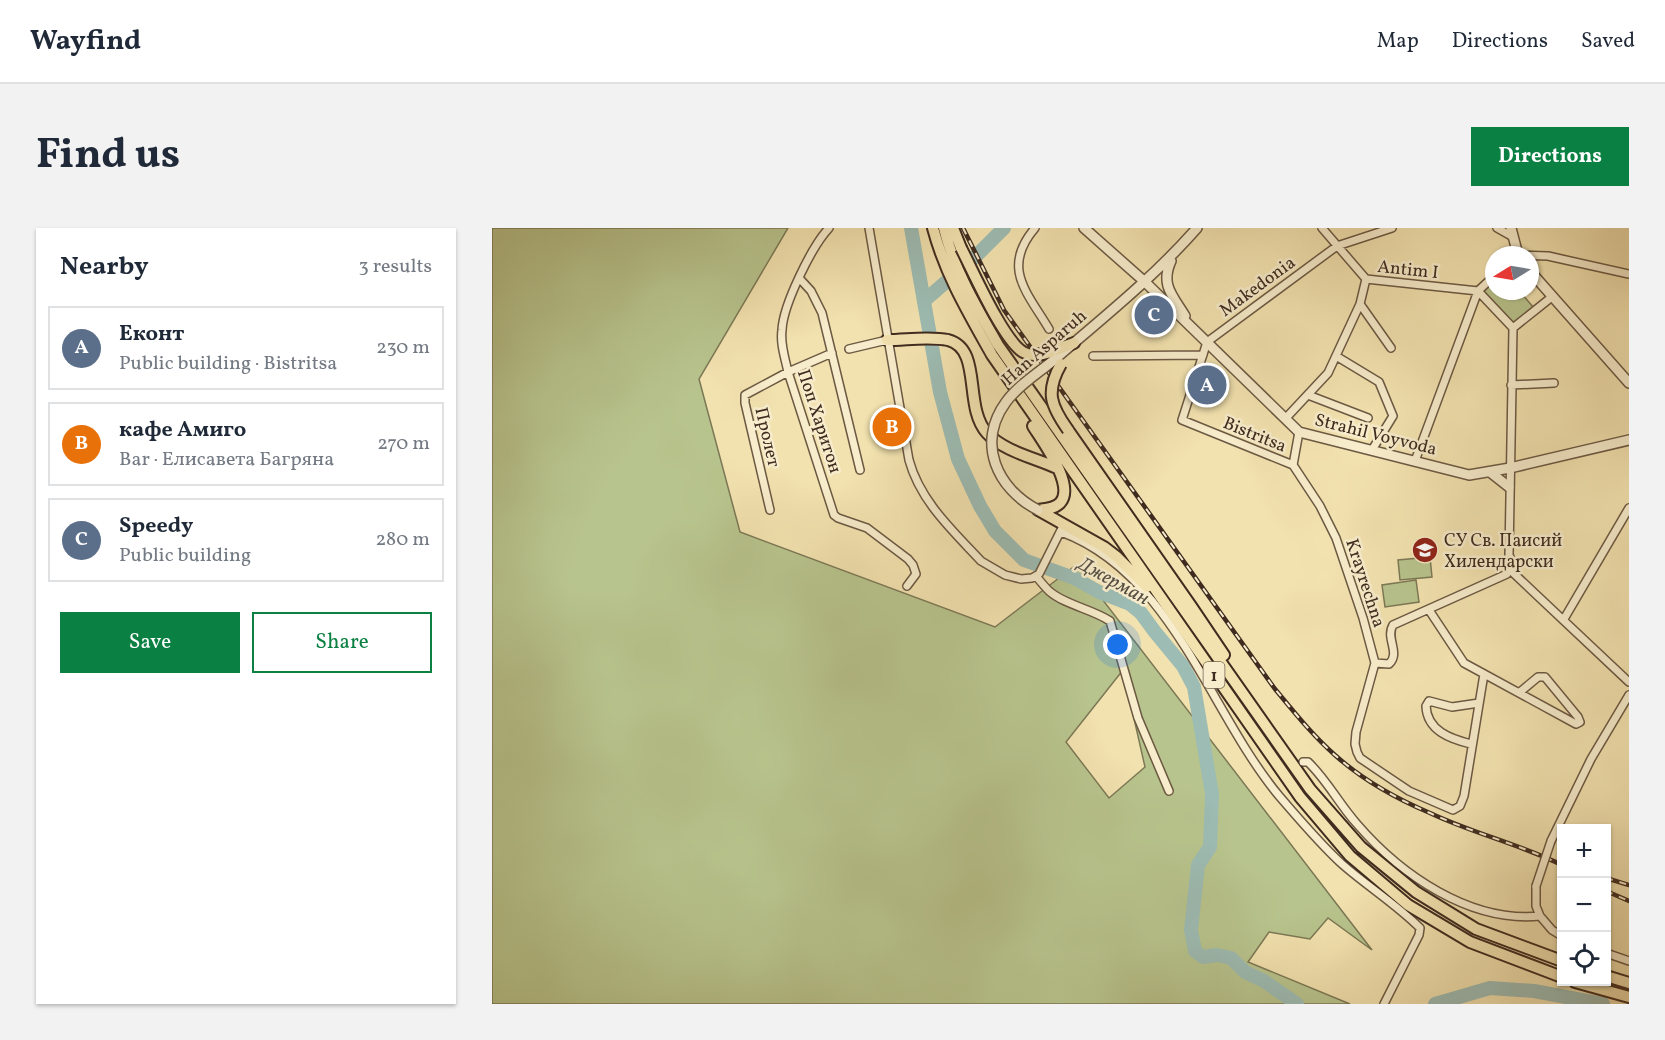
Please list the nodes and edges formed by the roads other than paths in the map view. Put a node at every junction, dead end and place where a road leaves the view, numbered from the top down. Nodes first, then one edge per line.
1 (829, 228) edge
2 (869, 228) edge
3 (933, 228) edge
4 (944, 228) edge
5 (953, 228) edge
6 (1035, 228) edge
7 (1084, 228) edge
8 (1197, 228) edge
9 (1322, 228) edge
10 (1392, 228) edge
11 (1497, 228) edge
12 (1512, 233) edge
13 (1337, 246) junction
14 (1174, 254) junction
15 (952, 255) junction
16 (1539, 256) edge
17 (1629, 274) edge
18 (800, 279) junction
19 (957, 279) junction
20 (1366, 279) junction
21 (1539, 280) edge
22 (1145, 282) junction
23 (1485, 284) edge
24 (1478, 291) junction
25 (1553, 296) junction
26 (1360, 304) junction
27 (1049, 328) dead end
28 (1514, 328) junction
29 (1195, 330) junction
30 (888, 340) junction
31 (1207, 342) junction
32 (1074, 343) joint
33 (1391, 348) dead end
34 (849, 349) dead end
35 (832, 353) junction
36 (992, 355) junction
37 (1203, 355) junction
38 (1093, 356) dead end
39 (1336, 356) junction
40 (1055, 359) junction
41 (788, 372) junction
42 (1554, 383) dead end
43 (1629, 383) edge
44 (1511, 385) junction
45 (1308, 395) junction
46 (1368, 418) dead end
47 (1285, 419) junction
48 (1299, 432) junction
49 (1629, 440) edge
50 (1372, 450) junction
51 (1415, 461) junction
52 (1293, 465) junction
53 (1057, 468) junction
54 (1510, 468) junction
55 (860, 470) dead end
56 (1490, 471) junction
57 (1509, 488) junction
58 (1060, 502) junction
59 (1629, 508) edge
60 (770, 510) dead end
61 (1038, 510) junction
62 (1062, 528) junction
63 (1508, 568) junction
64 (1037, 575) junction
65 (907, 586) dead end
66 (1168, 608) junction
67 (1429, 610) junction
68 (1564, 619) junction
69 (1375, 663) junction
70 (1484, 674) junction
71 (1629, 682) edge
72 (1520, 692) junction
73 (1629, 695) edge
74 (1479, 703) junction
75 (1275, 740) junction
76 (1472, 744) junction
77 (1303, 762) dead end
78 (1279, 780) dead end
79 (1271, 786) junction
80 (1169, 791) dead end
81 (1540, 916) junction
82 (1557, 933) edge
83 (1611, 955) edge
84 (1557, 959) edge
85 (1629, 961) edge
86 (1557, 975) edge
87 (1611, 978) edge
88 (1629, 983) edge
89 (1592, 986) edge
90 (1629, 997) edge
91 (1384, 1004) edge

1 - 18 street, Поп Харитон
2 - 30 street
3 - 15 main road, 1
4 - 15 main road, 1
5 - 15 main road
6 - 27 street
7 - 22 street, Strahil Voyvoda
8 - 14 street, Han Asparuh
9 - 13 street, Antim I
10 - 13 street, Makedonia
11 - 12 street
13 - 20 street, Antim I
13 - 31 street, Makedonia
14 - 22 street, Han Asparuh
14 - 29 street
15 - 19 main road, 1
15 - 40 main road, bridge
16 - 17 street
18 - 35 street
18 - 41 street, Поп Харитон
19 - 36 main road, 1
19 - 75 main road, 1
20 - 24 street, Antim I
20 - 26 street
21 - 25 street
22 - 29 street, Strahil Voyvoda
22 - 32 street, Han Asparuh
23 - 24 street
24 - 28 street
24 - 51 street
25 - 28 street
25 - 43 street
26 - 33 street
26 - 39 street
28 - 44 street
29 - 31 street, Strahil Voyvoda
30 - 34 street
30 - 53 main road
30 - 64 street
31 - 37 street, Bistritsa
31 - 47 street, Strahil Voyvoda
32 - 40 main road
35 - 41 street, Пролет
35 - 55 street
36 - 53 main road
36 - 66 main road, 1
37 - 38 street
37 - 52 street, Bistritsa
39 - 45 street
39 - 50 street
40 - 61 street, Han Asparuh, bridge
40 - 75 main road, bridge
41 - 60 street, Пролет
41 - 65 street, Поп Харитон
42 - 44 street
44 - 54 street
45 - 46 street
45 - 47 street
47 - 48 street, Strahil Voyvoda
48 - 50 street, Strahil Voyvoda
48 - 52 street
49 - 54 street, Strahil Voyvoda
50 - 51 street, Strahil Voyvoda
51 - 56 street, Strahil Voyvoda
52 - 69 street, Krayrechna
53 - 58 main road
54 - 56 street, Strahil Voyvoda
54 - 57 street
56 - 57 street
57 - 63 street
58 - 61 main road
58 - 62 main road
59 - 68 street
61 - 62 main road
62 - 64 street
62 - 66 main road
62 - 79 street
63 - 67 street
63 - 68 street
64 - 80 street
66 - 86 main road, 1
67 - 69 street
67 - 70 street
68 - 71 street
69 - 76 street
70 - 72 street
70 - 74 street
72 - 72 street
73 - 81 street, bridge
74 - 76 street
74 - 76 street
75 - 84 main road, 1
77 - 81 street
78 - 79 street
79 - 91 street
81 - 82 street
83 - 85 street
87 - 88 main road
89 - 90 main road

